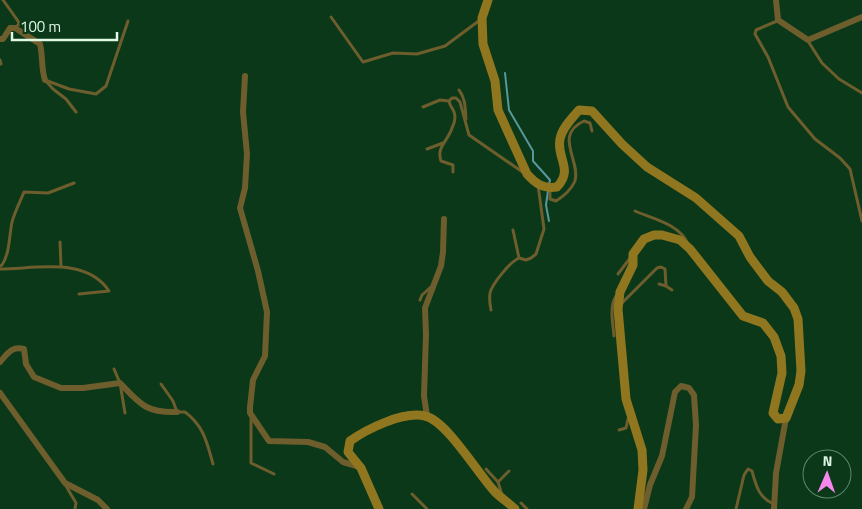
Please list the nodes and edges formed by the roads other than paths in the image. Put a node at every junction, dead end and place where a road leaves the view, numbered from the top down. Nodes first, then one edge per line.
1 (4, 0) edge
2 (488, 0) edge
3 (776, 0) edge
4 (331, 17) dead end
5 (862, 17) edge
6 (482, 18) junction
7 (778, 20) junction
8 (128, 21) dead end
9 (15, 28) junction
10 (0, 39) edge
11 (808, 40) junction
12 (245, 76) dead end
13 (45, 80) junction
14 (459, 90) dead end
15 (862, 93) edge
16 (450, 101) junction
17 (423, 107) dead end
18 (76, 112) dead end
19 (466, 125) junction
20 (592, 131) dead end
21 (443, 143) junction
22 (427, 149) dead end
23 (454, 172) dead end
24 (527, 174) junction
25 (74, 183) dead end
26 (538, 185) junction
27 (550, 188) junction
28 (635, 211) dead end
29 (444, 219) dead end
30 (862, 221) edge
31 (513, 230) dead end
32 (60, 242) dead end
33 (690, 249) junction
34 (633, 254) junction
35 (519, 258) junction
36 (60, 266) junction
37 (0, 268) edge
38 (618, 274) dead end
39 (434, 284) junction
40 (659, 284) dead end
41 (666, 286) junction
42 (672, 290) dead end
43 (620, 292) junction
44 (79, 294) dead end
45 (420, 300) dead end
46 (618, 309) junction
47 (491, 310) dead end
48 (618, 338) junction
49 (617, 354) dead end
50 (0, 362) edge
51 (114, 369) dead end
52 (120, 384) junction
53 (161, 384) dead end
54 (0, 393) edge
55 (629, 409) junction
56 (177, 412) junction
57 (125, 413) dead end
58 (250, 413) junction
59 (427, 416) junction
60 (786, 418) junction
61 (619, 430) dead end
62 (213, 464) dead end
63 (361, 468) junction
64 (486, 469) dead end
65 (509, 471) dead end
66 (274, 474) dead end
67 (498, 482) junction
68 (65, 483) junction
69 (412, 494) dead end
70 (502, 498) junction
71 (518, 506) edge
72 (774, 507) edge
73 (378, 508) edge
74 (635, 508) edge
75 (75, 509) edge
76 (107, 509) edge
77 (427, 509) edge
78 (527, 509) edge
79 (644, 509) edge
80 (686, 509) edge
81 (736, 509) edge

1 - 9 lane
2 - 6 street
3 - 7 street
4 - 6 lane
5 - 11 street
6 - 24 street
7 - 11 street
7 - 30 lane
8 - 13 lane
9 - 10 street
9 - 13 street
11 - 15 lane
12 - 58 street
13 - 18 lane
14 - 19 lane
16 - 17 lane
16 - 19 lane
16 - 21 lane
19 - 24 lane
20 - 27 lane
21 - 22 lane
21 - 23 lane
24 - 26 street
25 - 37 lane
26 - 27 street
26 - 35 lane
27 - 60 street
28 - 33 lane
29 - 39 street
31 - 35 lane
32 - 36 lane
33 - 34 street
33 - 60 street
34 - 38 lane
34 - 43 street
35 - 47 lane
36 - 37 lane
36 - 44 lane
39 - 45 lane
39 - 59 street
40 - 41 lane
41 - 42 lane
41 - 46 lane
43 - 46 street
43 - 48 lane
46 - 48 street
48 - 49 lane
48 - 55 street
50 - 52 street
51 - 52 lane
52 - 56 street
52 - 57 lane
53 - 56 lane
54 - 68 street
55 - 61 lane
55 - 74 street
56 - 62 lane
58 - 63 street
58 - 66 lane
59 - 63 street
59 - 70 street
60 - 72 street
63 - 73 street
64 - 67 lane
65 - 67 lane
67 - 70 lane
68 - 75 lane
68 - 76 street
69 - 77 lane
70 - 71 street
71 - 78 lane
72 - 81 lane
79 - 80 street

